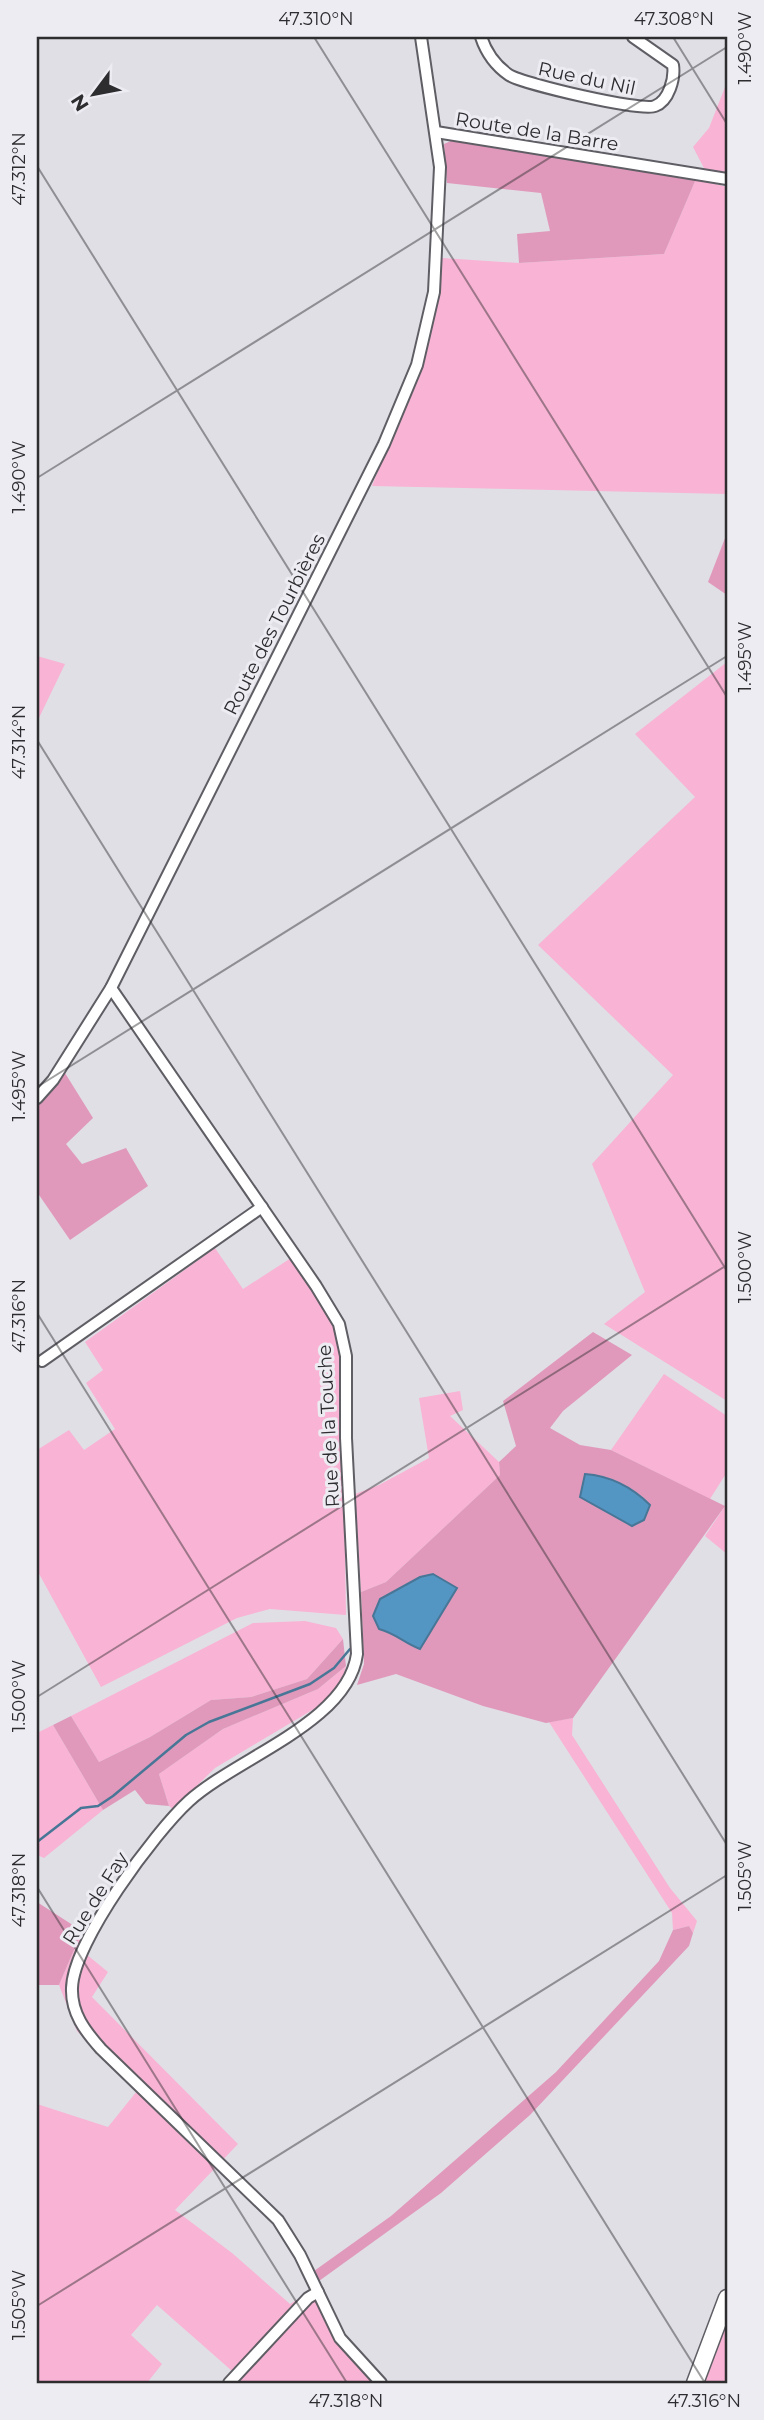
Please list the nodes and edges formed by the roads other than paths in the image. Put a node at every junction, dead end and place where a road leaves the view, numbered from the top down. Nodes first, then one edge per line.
1 (421, 37) edge
2 (481, 37) edge
3 (635, 37) edge
4 (436, 132) junction
5 (727, 179) edge
6 (111, 988) junction
7 (37, 1098) edge
8 (262, 1207) junction
9 (42, 1362) dead end
10 (357, 1626) joint
11 (318, 2292) junction
12 (727, 2298) edge
13 (229, 2383) edge
14 (381, 2383) edge
15 (695, 2383) edge

1 - 4 street, Route de la Barre
2 - 3 street, Rue du Nil
4 - 5 street, Route de la Barre
4 - 6 street, Route des Tourbières
6 - 7 street, Route des Tourbières
6 - 8 street, Rue de la Touche
8 - 9 street
8 - 10 street, Rue de la Touche
10 - 11 street, Rue de Fay
11 - 13 street
11 - 14 street, Rue de Fay
12 - 15 main road

